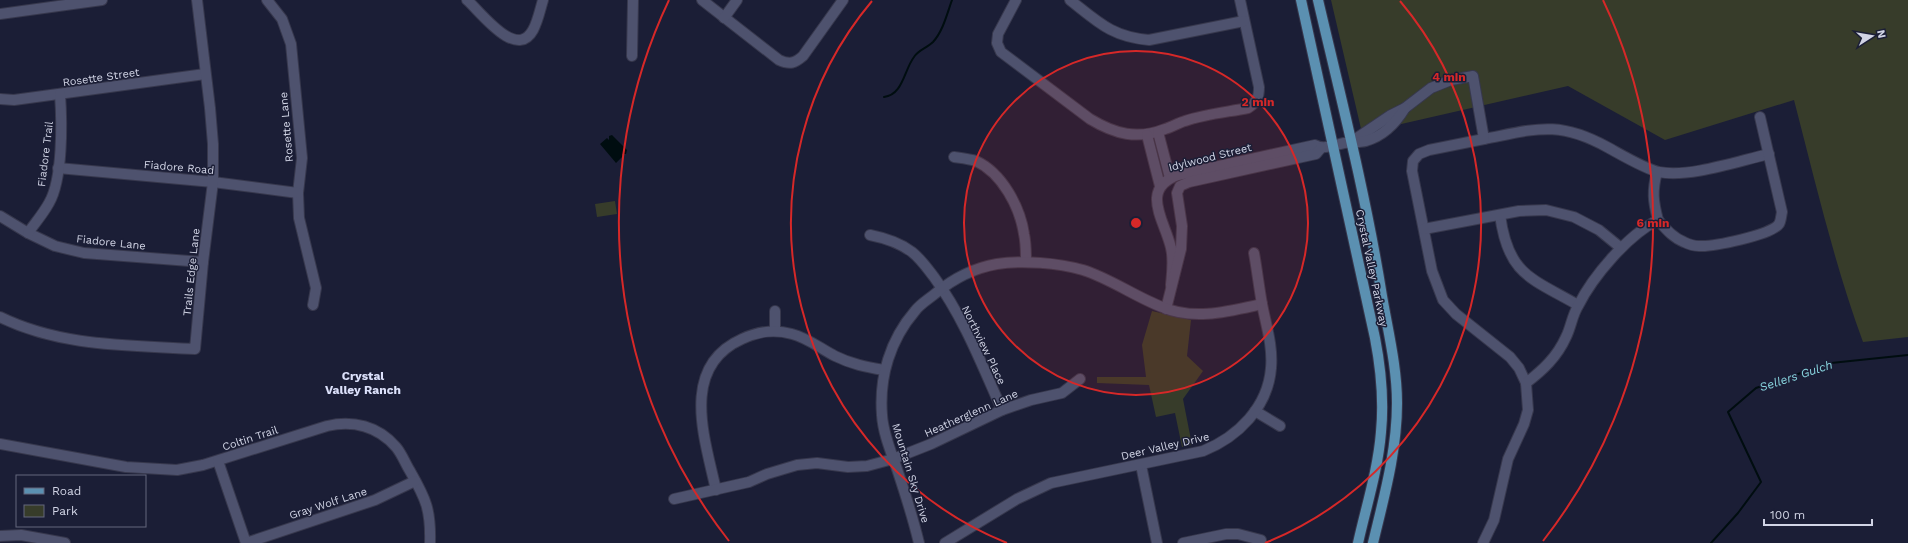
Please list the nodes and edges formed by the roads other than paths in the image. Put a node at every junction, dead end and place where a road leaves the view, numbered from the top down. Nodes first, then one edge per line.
1 (102, 0) edge
2 (197, 0) edge
3 (267, 0) edge
4 (466, 0) edge
5 (543, 0) edge
6 (634, 0) edge
7 (702, 0) edge
8 (737, 0) edge
9 (843, 0) edge
10 (1016, 0) edge
11 (1070, 0) edge
12 (1240, 0) edge
13 (1301, 0) edge
14 (1318, 0) edge
15 (0, 14) edge
16 (724, 18) junction
17 (1244, 21) junction
18 (632, 56) dead end
19 (205, 74) junction
20 (60, 94) junction
21 (0, 99) edge
22 (1760, 117) dead end
23 (1158, 132) junction
24 (1147, 135) junction
25 (1484, 139) junction
26 (1351, 142) junction
27 (1333, 146) junction
28 (1321, 148) junction
29 (1769, 154) junction
30 (954, 157) dead end
31 (58, 168) junction
32 (1657, 172) junction
33 (1170, 178) junction
34 (213, 182) junction
35 (1160, 186) junction
36 (298, 193) junction
37 (1500, 215) junction
38 (0, 216) edge
39 (1658, 220) junction
40 (1424, 229) junction
41 (28, 233) junction
42 (870, 235) dead end
43 (1621, 248) junction
44 (1254, 253) dead end
45 (203, 262) junction
46 (1026, 262) junction
47 (1171, 285) junction
48 (942, 288) junction
49 (1262, 304) junction
50 (313, 305) dead end
51 (1578, 305) junction
52 (1166, 309) junction
53 (775, 311) dead end
54 (0, 317) edge
55 (775, 330) junction
56 (884, 370) junction
57 (1080, 379) dead end
58 (1526, 383) junction
59 (1002, 410) junction
60 (1255, 411) junction
61 (1280, 426) dead end
62 (0, 444) edge
63 (893, 459) junction
64 (218, 461) junction
65 (1140, 464) junction
66 (415, 481) junction
67 (716, 490) junction
68 (674, 499) dead end
69 (0, 536) edge
70 (1261, 540) dead end
71 (65, 543) edge
72 (246, 543) edge
73 (430, 543) edge
74 (919, 543) edge
75 (945, 543) edge
76 (1157, 543) edge
77 (1183, 543) edge
78 (1358, 543) edge
79 (1373, 543) edge
80 (1483, 543) edge

1 - 15 street
2 - 19 street, Trails Edge Lane
3 - 36 street, Rosette Lane
4 - 5 street
6 - 18 street
7 - 16 street
8 - 16 street
9 - 16 street
10 - 24 street
11 - 17 street
12 - 17 street
13 - 27 main road, Crystal Valley Parkway
14 - 26 main road, Crystal Valley Parkway
17 - 23 street
19 - 20 street, Rosette Street
19 - 34 street, Trails Edge Lane
20 - 21 street, Rosette Street
20 - 31 street, Fiadore Trail
22 - 29 street
23 - 24 street
23 - 33 street
24 - 35 street
25 - 26 street, Idylwood Street
25 - 32 street
25 - 40 street
26 - 27 street, Idylwood Street
26 - 79 main road, Crystal Valley Parkway
27 - 28 street, Idylwood Street
27 - 78 main road, Crystal Valley Parkway
28 - 33 street, Idylwood Street
28 - 47 street, Idylwood Street
29 - 32 street
29 - 39 street
30 - 46 street
31 - 34 street, Fiadore Road
31 - 41 street, Fiadore Trail
32 - 39 street
33 - 35 street, Idylwood Street
34 - 36 street, Fiadore Road
34 - 45 street, Trails Edge Lane
35 - 47 street, Idylwood Street
36 - 50 street, Rosette Lane
37 - 40 street
37 - 43 street
37 - 51 street
38 - 41 street, Fiadore Lane
39 - 43 street
40 - 58 street
41 - 45 street, Fiadore Lane
42 - 48 street, Northview Place
43 - 51 street
44 - 49 street, Deer Valley Drive
45 - 54 street, Trails Edge Lane
46 - 48 street, Mountain Sky Drive
46 - 52 street, Mountain Sky Drive
47 - 52 street, Idylwood Street
48 - 56 street, Mountain Sky Drive
48 - 59 street, Northview Place
49 - 52 street, Mountain Sky Drive
49 - 60 street, Deer Valley Drive
51 - 58 street
53 - 55 street
55 - 56 street
55 - 67 street
56 - 63 street, Mountain Sky Drive
57 - 59 street, Heatherglenn Lane
58 - 80 street
59 - 63 street, Heatherglenn Lane
60 - 61 street
60 - 65 street, Deer Valley Drive
62 - 64 street, Coltin Trail
63 - 67 street, Heatherglenn Lane
63 - 74 street, Mountain Sky Drive
64 - 66 street, Coltin Trail
64 - 72 street
65 - 75 street, Deer Valley Drive
65 - 76 street
66 - 72 street, Gray Wolf Lane
66 - 73 street, Coltin Trail
67 - 68 street, Heatherglenn Lane
69 - 71 street
70 - 77 street

